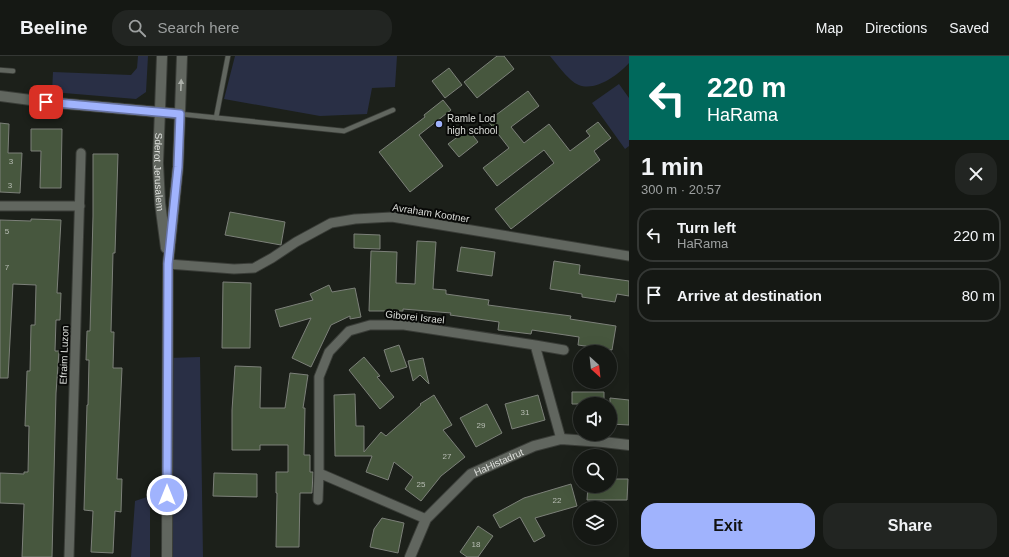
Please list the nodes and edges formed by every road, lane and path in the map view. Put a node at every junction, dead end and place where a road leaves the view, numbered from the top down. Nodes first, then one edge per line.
1 (162, 56) edge
2 (182, 56) edge
3 (228, 56) edge
4 (0, 70) edge
5 (13, 71) dead end
6 (0, 96) edge
7 (393, 110) dead end
8 (160, 113) junction
9 (180, 114) junction
10 (216, 118) junction
11 (81, 153) dead end
12 (0, 206) edge
13 (80, 206) junction
14 (629, 256) edge
15 (168, 264) junction
16 (536, 345) junction
17 (564, 350) dead end
18 (561, 439) junction
19 (629, 445) edge
20 (319, 473) junction
21 (318, 500) dead end
22 (426, 519) junction
23 (69, 557) edge
24 (167, 557) edge
25 (410, 557) edge

1 - 8 main road, Sderot Jerusalem
9 -> 2 main road, Sderot Jerusalem
3 - 10 lane
4 - 5 lane
6 - 8 main road
7 - 10 lane
8 - 9 main road
8 - 15 main road, Sderot Jerusalem
9 - 10 lane
9 - 15 main road, Sderot Jerusalem
11 - 13 street, Efraim Luzon
12 - 13 street
13 - 23 street, Efraim Luzon
14 - 15 street, Avraham Kootner
15 - 24 main road, Sderot Jerusalem
16 - 17 street, Giborei Israel
16 - 18 street
16 - 20 street, Giborei Israel
18 - 19 main road, HaHistadrut
18 - 22 main road, HaHistadrut
20 - 21 street, Giborei Israel
20 - 22 street
22 - 25 main road, HaHistadrut

